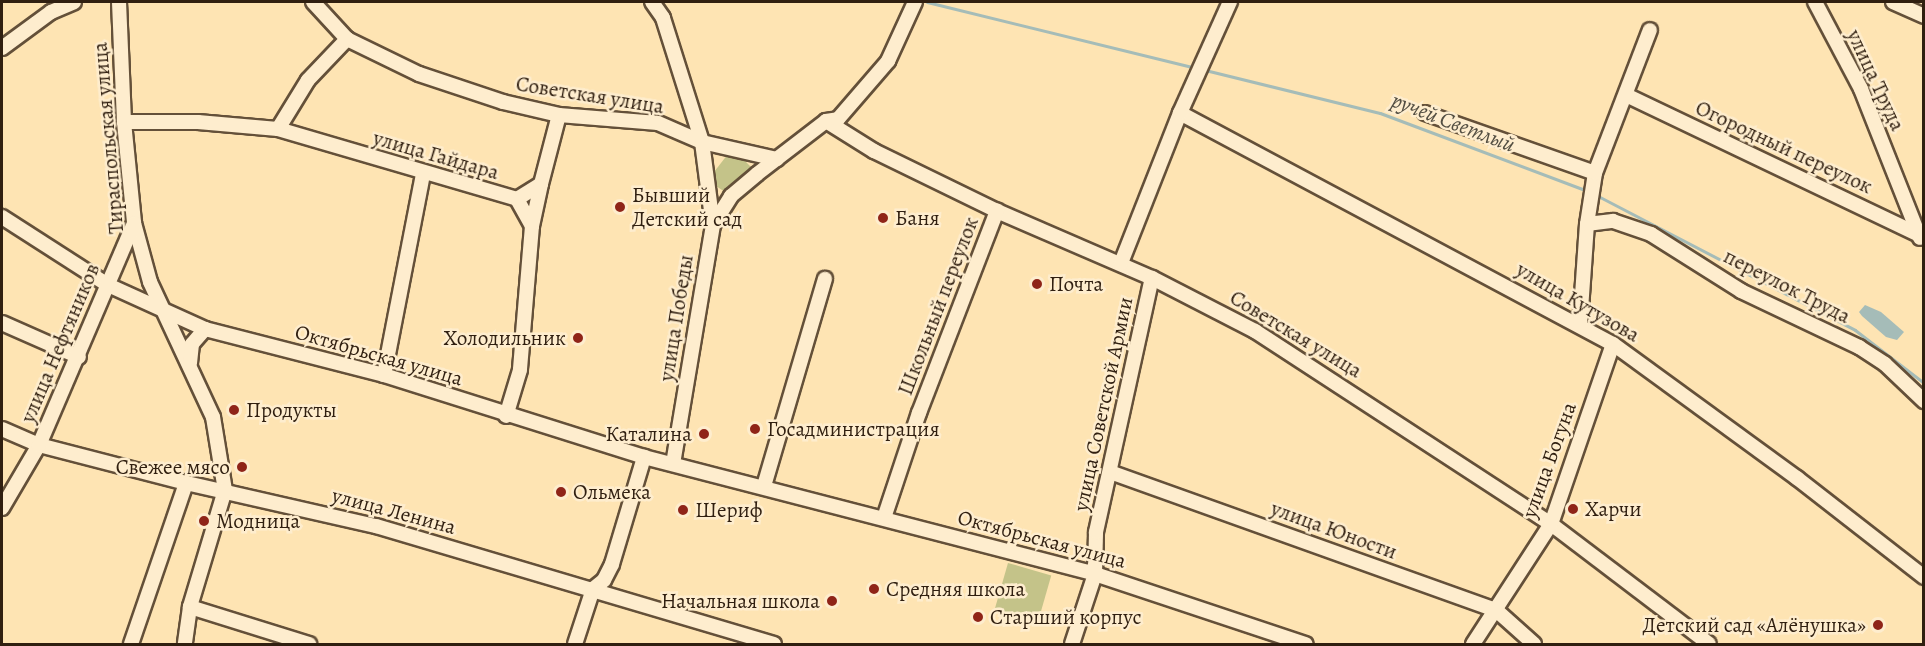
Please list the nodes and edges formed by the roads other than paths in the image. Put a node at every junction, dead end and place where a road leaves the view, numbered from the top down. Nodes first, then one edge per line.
1 (74, 2) edge
2 (119, 2) edge
3 (313, 2) edge
4 (652, 2) edge
5 (915, 2) edge
6 (1230, 2) edge
7 (1815, 2) edge
8 (1893, 2) edge
9 (1923, 16) edge
10 (1650, 30) dead end
11 (347, 39) junction
12 (2, 48) edge
13 (1626, 95) junction
14 (1180, 112) junction
15 (1425, 113) dead end
16 (559, 115) junction
17 (826, 121) junction
18 (124, 122) junction
19 (278, 129) junction
20 (702, 142) junction
21 (777, 159) junction
22 (1595, 173) junction
23 (423, 174) junction
24 (541, 184) junction
25 (517, 199) junction
26 (997, 211) junction
27 (2, 217) edge
28 (134, 223) junction
29 (1587, 224) junction
30 (713, 225) junction
31 (532, 226) junction
32 (1922, 240) edge
33 (1121, 263) junction
34 (1152, 278) junction
35 (825, 279) dead end
36 (108, 285) junction
37 (165, 312) junction
38 (2, 323) edge
39 (1580, 324) junction
40 (206, 329) junction
41 (1613, 344) junction
42 (79, 357) junction
43 (190, 365) junction
44 (384, 375) junction
45 (1923, 401) edge
46 (506, 416) junction
47 (2, 429) edge
48 (39, 445) junction
49 (644, 457) junction
50 (673, 464) junction
51 (1110, 472) junction
52 (186, 483) junction
53 (764, 486) junction
54 (225, 490) junction
55 (2, 508) edge
56 (884, 518) junction
57 (1551, 524) junction
58 (1095, 574) junction
59 (1923, 577) edge
60 (593, 589) junction
61 (190, 607) junction
62 (1496, 610) junction
63 (130, 645) edge
64 (185, 645) edge
65 (309, 645) edge
66 (575, 645) edge
67 (774, 645) edge
68 (1072, 645) edge
69 (1306, 645) edge
70 (1473, 645) edge
71 (1534, 645) edge
72 (1709, 645) edge

1 - 12 street
2 - 18 street, Тираспольская улица
3 - 11 street, Советская улица
4 - 20 street, улица Победы
5 - 17 street
6 - 14 street
7 - 32 street, улица Труда
8 - 9 street
10 - 13 street
11 - 16 street, Советская улица
11 - 19 street
13 - 22 street
13 - 32 street, Огородный переулок
14 - 33 street
14 - 39 street, улица Кутузова
15 - 22 street
16 - 20 street, Советская улица
16 - 24 street
17 - 21 street
17 - 26 street, Советская улица
18 - 19 street, улица Гайдара
18 - 28 street, Тираспольская улица
19 - 23 street, улица Гайдара
20 - 21 street, Советская улица
20 - 30 street, улица Победы
21 - 30 street
22 - 29 street
23 - 25 street, улица Гайдара
23 - 44 street
24 - 25 street
24 - 31 street
25 - 31 street, улица Гайдара
26 - 33 street, Советская улица
26 - 56 street, Школьный переулок
27 - 36 street, Октябрьская улица
28 - 36 street, улица Нефтяников
28 - 37 street, Тираспольская улица
29 - 39 street
29 - 45 street, переулок Труда
30 - 50 street, улица Победы
31 - 46 street
33 - 34 street, Советская улица
34 - 51 street, улица Советской Армии
34 - 57 street, Советская улица
35 - 53 street
36 - 37 street, Октябрьская улица
36 - 42 street, улица Нефтяников
37 - 40 street, Октябрьская улица
37 - 43 street, Тираспольская улица
38 - 42 street
39 - 41 street, улица Кутузова
40 - 43 street
40 - 44 street, Октябрьская улица
41 - 57 street, улица Богуна
41 - 59 street, улица Кутузова
42 - 48 street, улица Нефтяников
43 - 54 street, Тираспольская улица
44 - 46 street, Октябрьская улица
46 - 49 street, Октябрьская улица
47 - 48 street, улица Ленина
48 - 52 street, улица Ленина
48 - 55 street, улица Нефтяников
49 - 50 street, Октябрьская улица
49 - 60 street
50 - 53 street, Октябрьская улица
51 - 58 street, улица Советской Армии
51 - 62 street, улица Юности
52 - 54 street, улица Ленина
52 - 63 street
53 - 56 street, Октябрьская улица
54 - 60 street, улица Ленина
54 - 61 street, Тираспольская улица
56 - 58 street, Октябрьская улица
57 - 62 street, улица Богуна
57 - 72 street, Советская улица
58 - 68 street, улица Советской Армии
58 - 69 street, Октябрьская улица
60 - 66 street
60 - 67 street, улица Ленина
61 - 64 street, Тираспольская улица
61 - 65 street
62 - 70 street, улица Богуна
62 - 71 street, улица Юности

